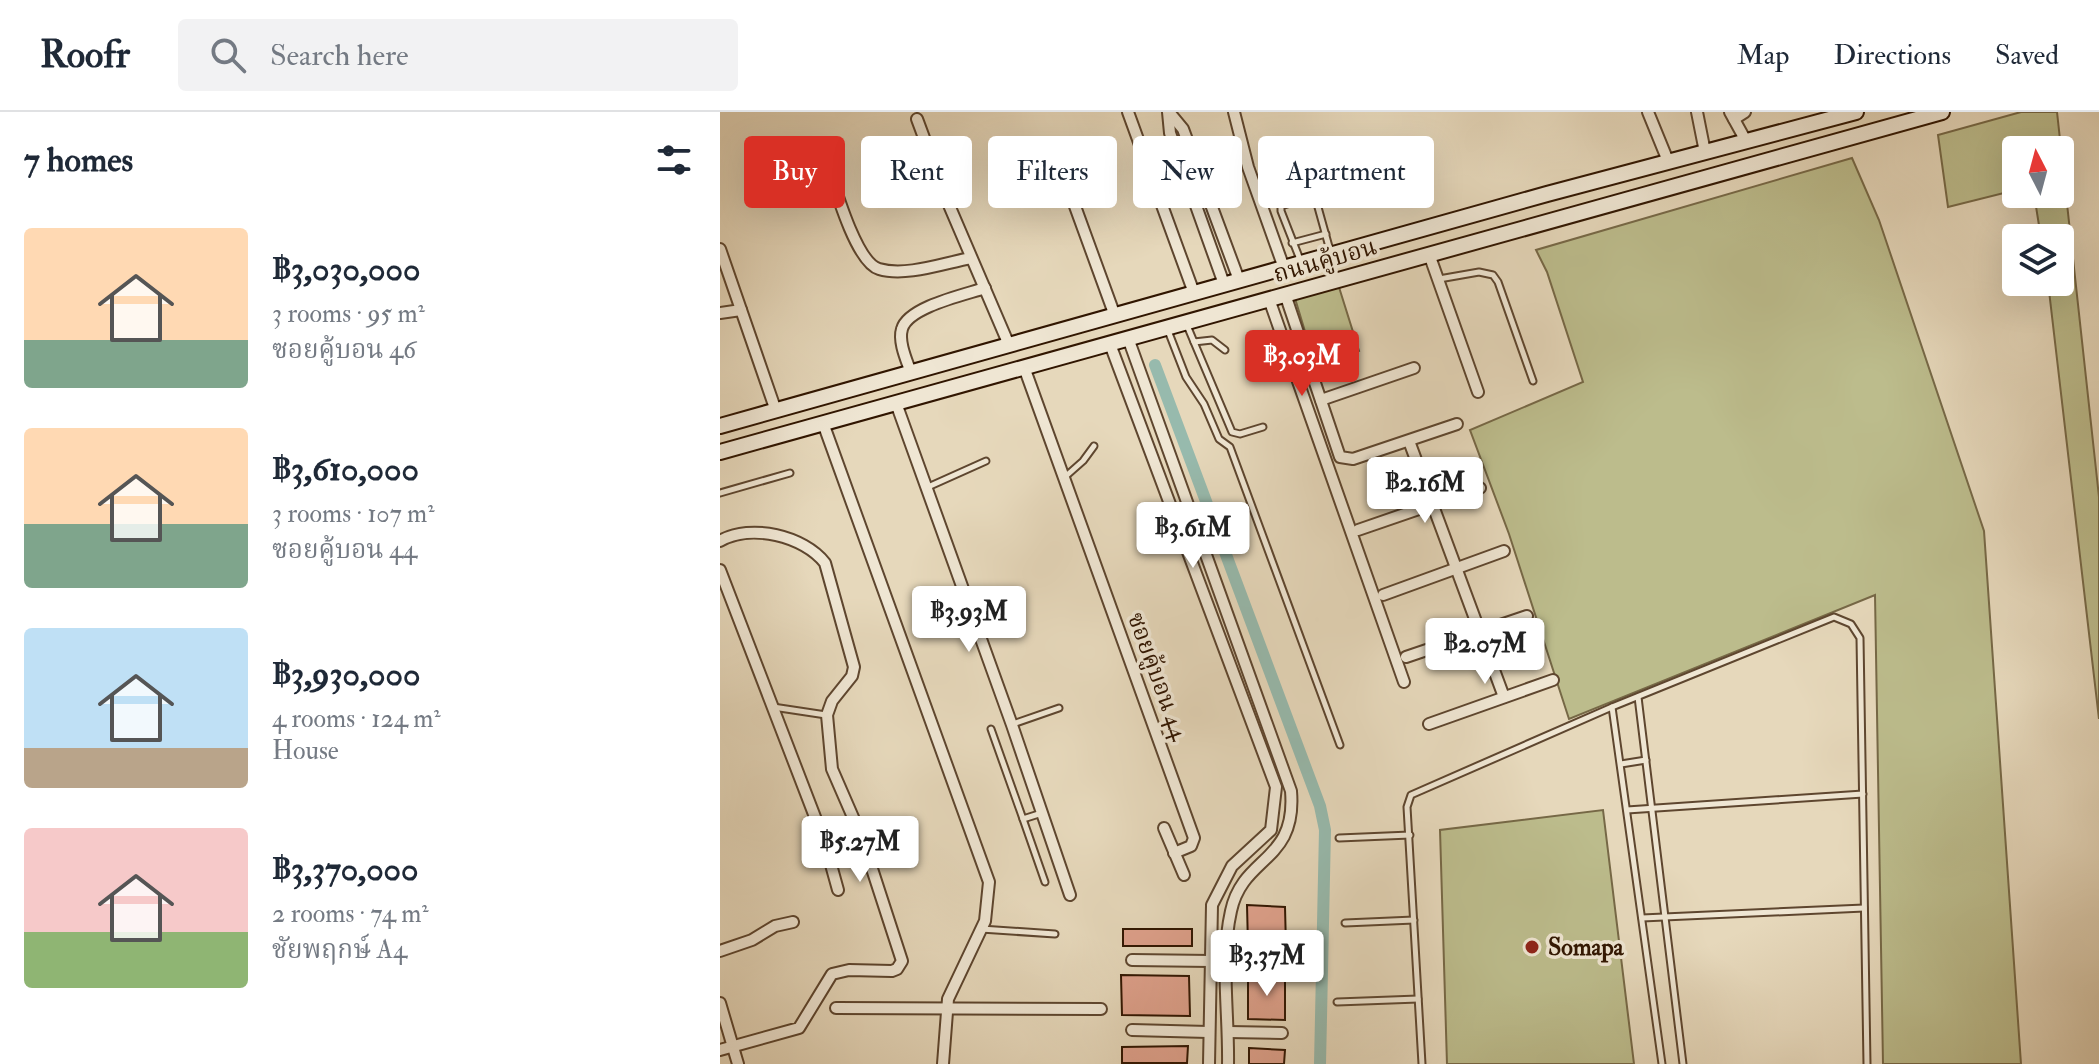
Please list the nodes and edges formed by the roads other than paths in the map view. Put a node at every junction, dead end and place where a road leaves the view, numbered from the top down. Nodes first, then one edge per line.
1 (1128, 112) edge
2 (1168, 112) edge
3 (1234, 112) edge
4 (1648, 112) edge
5 (1697, 112) edge
6 (1745, 112) edge
7 (1847, 113) edge
8 (1936, 113) edge
9 (1732, 116) edge
10 (1814, 117) edge
11 (917, 119) dead end
12 (1746, 141) junction
13 (1705, 152) junction
14 (1668, 161) junction
15 (844, 208) edge
16 (1076, 208) edge
17 (1326, 234) junction
18 (1292, 243) junction
19 (720, 249) edge
20 (1429, 254) junction
21 (1332, 255) junction
22 (971, 258) junction
23 (1301, 263) junction
24 (1284, 268) junction
25 (1438, 279) junction
26 (1239, 280) junction
27 (1224, 284) junction
28 (985, 288) junction
29 (1194, 293) junction
30 (1285, 294) junction
31 (1269, 299) junction
32 (741, 310) junction
33 (720, 313) edge
34 (1115, 316) junction
35 (1186, 322) junction
36 (1167, 328) junction
37 (1128, 338) junction
38 (1194, 342) junction
39 (1110, 344) junction
40 (1009, 345) junction
41 (1225, 350) dead end
42 (1024, 367) junction
43 (1414, 368) dead end
44 (911, 373) junction
45 (1533, 381) dead end
46 (1478, 392) dead end
47 (1321, 400) junction
48 (896, 403) junction
49 (776, 411) junction
50 (823, 423) junction
51 (1457, 424) dead end
52 (720, 426) edge
53 (1263, 427) dead end
54 (1409, 441) junction
55 (1094, 446) dead end
56 (720, 452) edge
57 (986, 461) dead end
58 (790, 473) dead end
59 (1066, 476) junction
60 (927, 487) junction
61 (1480, 488) dead end
62 (720, 493) edge
63 (1431, 505) junction
64 (1358, 530) dead end
65 (720, 541) edge
66 (1504, 551) dead end
67 (1454, 569) junction
68 (720, 570) edge
69 (1383, 595) dead end
70 (1527, 616) dead end
71 (1478, 633) junction
72 (1406, 657) dead end
73 (1553, 680) dead end
74 (1404, 682) dead end
75 (1504, 697) junction
76 (1638, 697) junction
77 (773, 707) junction
78 (1612, 707) junction
79 (1059, 708) dead end
80 (827, 715) junction
81 (1429, 724) dead end
82 (1012, 725) junction
83 (991, 729) dead end
84 (1340, 745) dead end
85 (1646, 760) junction
86 (1621, 764) junction
87 (1291, 791) junction
88 (1276, 793) junction
89 (1863, 794) junction
90 (1652, 807) junction
91 (1627, 810) junction
92 (1043, 813) junction
93 (1023, 819) junction
94 (1164, 828) dead end
95 (1410, 835) junction
96 (1339, 838) dead end
97 (1174, 853) junction
98 (1184, 875) dead end
99 (1045, 882) dead end
100 (838, 890) dead end
101 (1070, 895) dead end
102 (1865, 908) junction
103 (1665, 916) junction
104 (1642, 918) junction
105 (1414, 920) junction
106 (793, 922) dead end
107 (1345, 923) dead end
108 (981, 929) junction
109 (1055, 934) dead end
110 (720, 951) edge
111 (1132, 960) dead end
112 (1211, 961) junction
113 (1227, 961) junction
114 (1281, 961) dead end
115 (1418, 999) junction
116 (1337, 1002) dead end
117 (720, 1003) edge
118 (836, 1008) dead end
119 (947, 1008) junction
120 (1101, 1009) dead end
121 (1132, 1030) dead end
122 (1208, 1032) junction
123 (1229, 1032) junction
124 (1282, 1033) dead end
125 (734, 1046) junction
126 (720, 1050) edge
127 (738, 1064) edge
128 (943, 1064) edge
129 (1209, 1064) edge
130 (1228, 1064) edge
131 (1422, 1064) edge
132 (1662, 1064) edge
133 (1683, 1064) edge
134 (1867, 1064) edge

1 - 29 street
2 - 26 street
2 - 27 street
3 - 24 street
4 - 14 street
5 - 13 street
6 - 9 street
7 - 10 main road, ถนนคู้บอน
8 - 20 main road, ถนนคู้บอน
9 - 12 street
10 - 12 main road, ถนนคู้บอน
11 - 22 street
12 - 13 main road, ถนนคู้บอน
13 - 14 main road, ถนนคู้บอน
14 - 21 main road, ถนนคู้บอน
15 - 22 street
16 - 34 street
17 - 18 lane
17 - 18 lane
17 - 21 lane
18 - 23 lane
19 - 32 street
20 - 25 street
20 - 30 main road, ถนนคู้บอน
21 - 23 main road, ถนนคู้บอน
22 - 28 street
23 - 24 main road, ถนนคู้บอน
24 - 26 main road, ถนนคู้บอน
25 - 45 lane
25 - 46 street
26 - 27 main road, ถนนคู้บอน
27 - 29 main road, ถนนคู้บอน
28 - 40 street
28 - 44 street
29 - 34 main road, ถนนคู้บอน
30 - 31 main road, ถนนคู้บอน
30 - 47 street
31 - 35 main road, ถนนคู้บอน
31 - 74 street
32 - 33 street
32 - 49 street
34 - 40 main road, ถนนคู้บอน
35 - 36 main road, ถนนคู้บอน
35 - 38 lane
36 - 37 main road, ถนนคู้บอน
36 - 84 lane
37 - 39 main road, ถนนคู้บอน
37 - 87 street
38 - 41 lane
38 - 53 lane
39 - 42 main road, ถนนคู้บอน
39 - 88 street
40 - 44 main road, ถนนคู้บอน
42 - 48 main road, ถนนคู้บอน
42 - 59 street, ซอยคู้บอน 44
43 - 47 street
44 - 49 main road, ถนนคู้บอน
47 - 54 street
48 - 50 main road, ถนนคู้บอน
48 - 60 street
49 - 52 main road, ถนนคู้บอน
50 - 56 main road, ถนนคู้บอน
50 - 108 street
51 - 54 street
54 - 63 street
55 - 59 lane
57 - 60 lane
58 - 62 lane
59 - 97 street, ซอยคู้บอน 44
60 - 82 street
61 - 63 street
63 - 64 street
63 - 67 street
65 - 80 street
66 - 67 street
67 - 69 street
67 - 71 street
68 - 77 street
70 - 71 street
71 - 72 street
71 - 75 street
73 - 75 street
75 - 81 street
76 - 78 lane
76 - 85 lane
76 - 89 lane
77 - 80 lane
77 - 100 street
78 - 86 lane
78 - 95 lane
79 - 82 lane
80 - 125 street
82 - 92 street
83 - 93 lane
85 - 86 lane
85 - 90 lane
86 - 91 lane
87 - 88 street
87 - 113 street
88 - 112 street
89 - 90 lane
89 - 102 lane
90 - 91 lane
90 - 103 lane
91 - 104 lane
92 - 93 lane
92 - 101 street
93 - 99 lane
94 - 97 street
95 - 96 lane
95 - 105 lane
97 - 98 street
102 - 103 lane
102 - 134 lane
103 - 104 lane
103 - 133 lane
104 - 132 lane
105 - 107 lane
105 - 115 lane
106 - 110 street
108 - 109 lane
108 - 119 street
111 - 112 street
112 - 122 street
113 - 114 street
113 - 123 street
115 - 116 lane
115 - 131 lane
117 - 125 street
118 - 119 street
119 - 120 street
119 - 128 street
121 - 122 street
122 - 129 street
123 - 124 street
123 - 130 street
125 - 126 street
125 - 127 street

